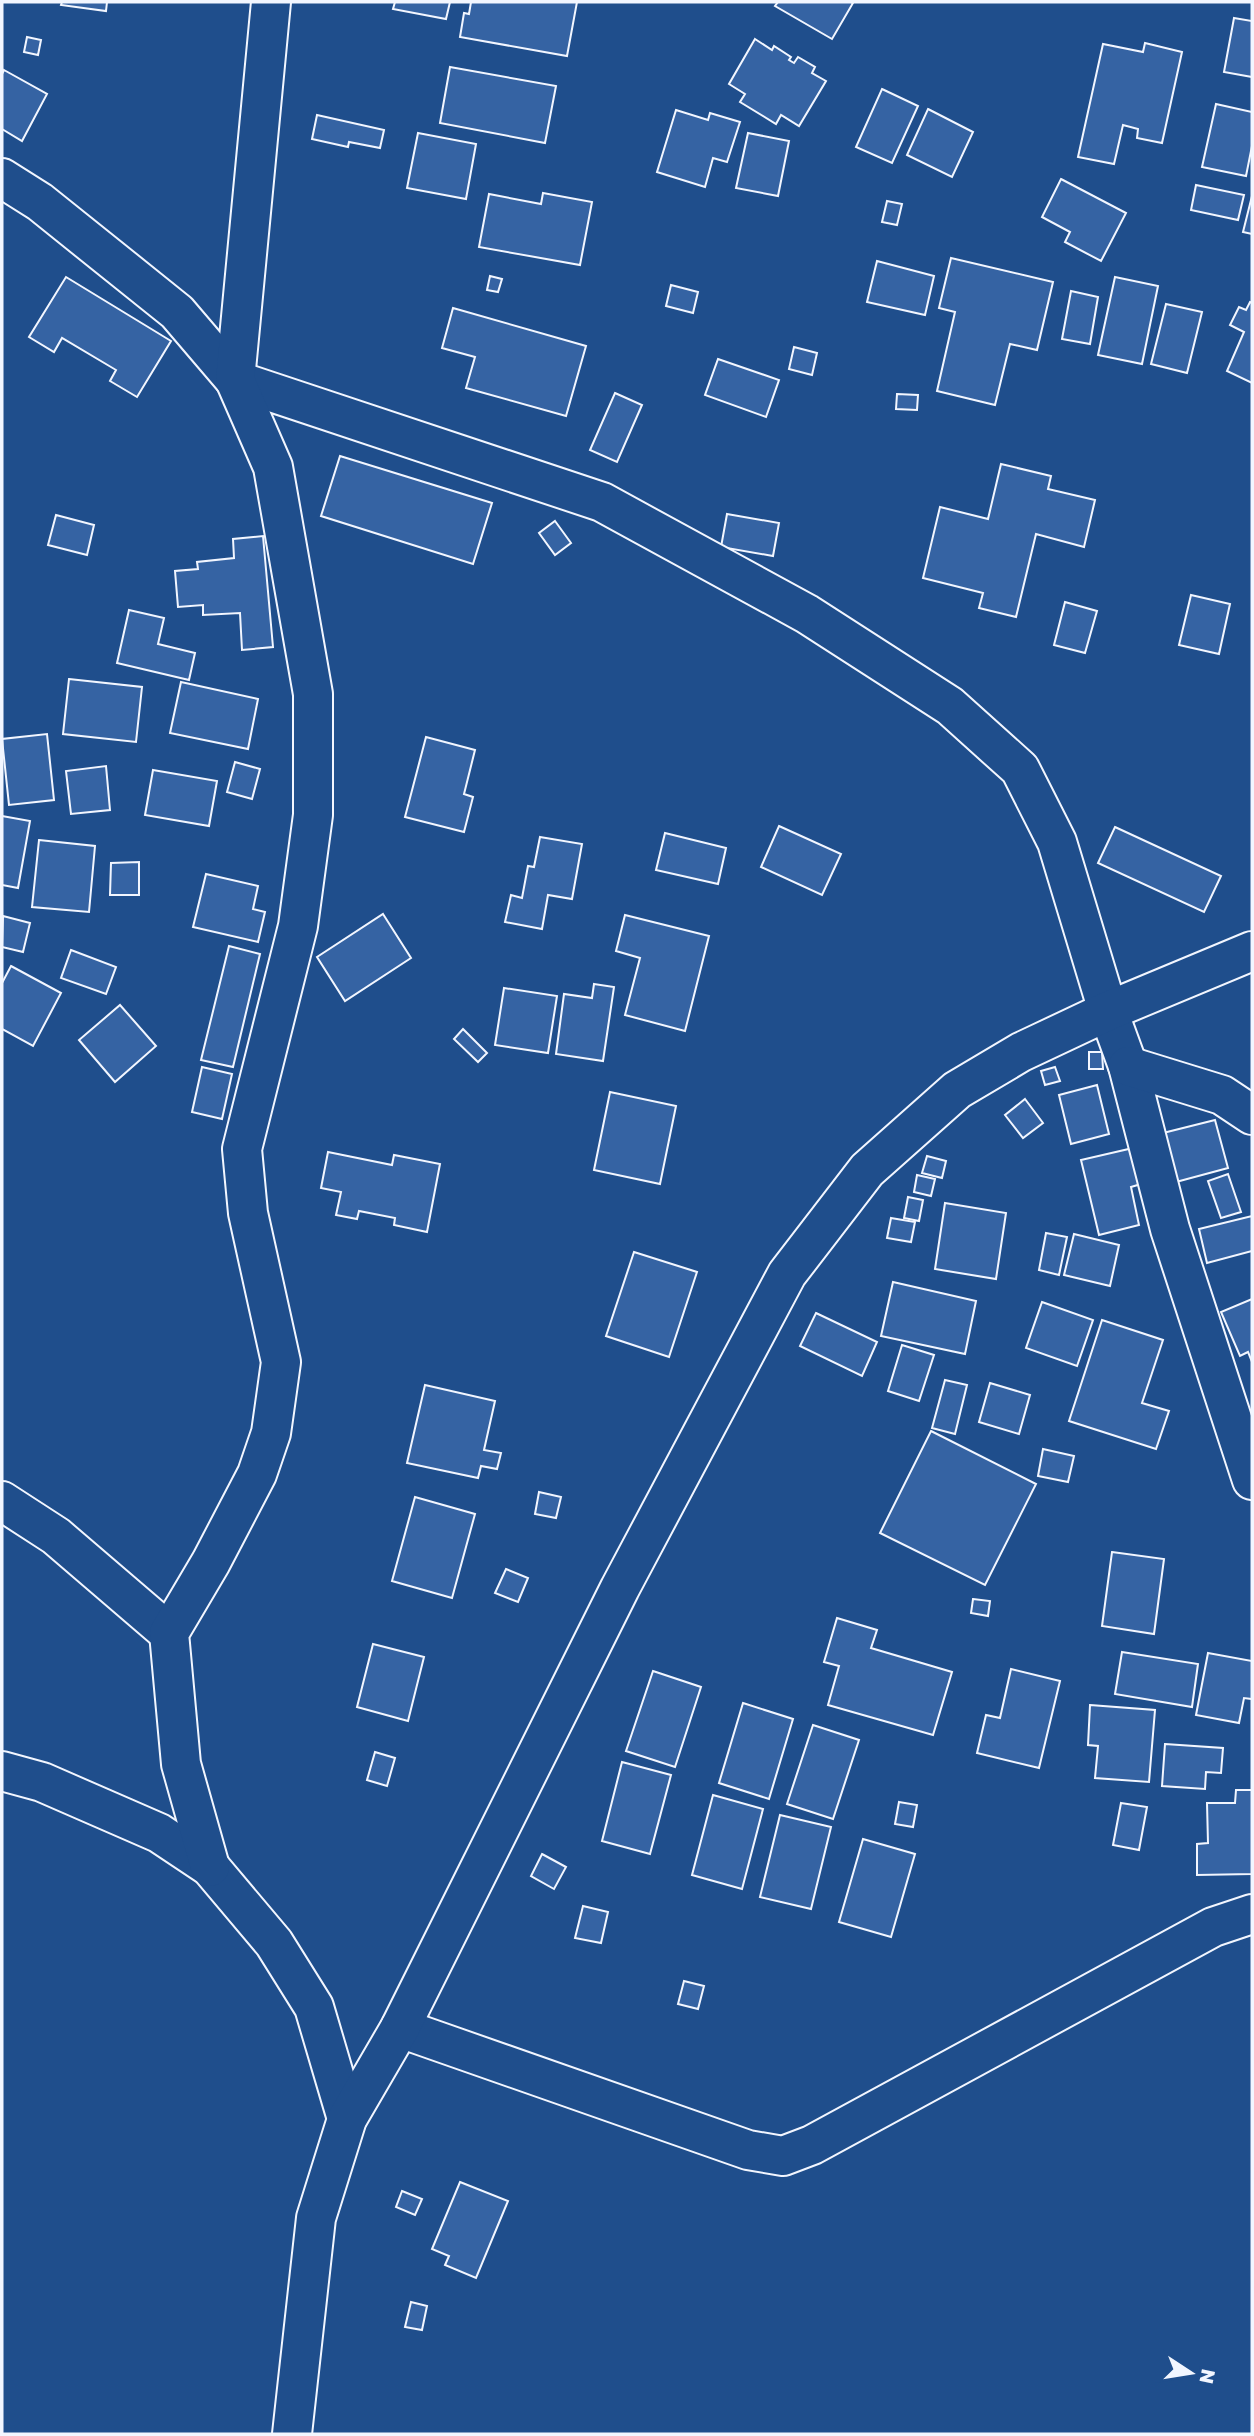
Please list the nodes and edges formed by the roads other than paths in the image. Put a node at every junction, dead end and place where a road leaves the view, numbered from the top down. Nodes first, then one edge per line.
1 (271, 2) edge
2 (2, 178) edge
3 (235, 380) junction
4 (1252, 951) edge
5 (1108, 1011) junction
6 (1128, 1066) junction
7 (1252, 1115) edge
8 (1252, 1480) edge
9 (2, 1501) edge
10 (169, 1633) junction
11 (2, 1771) edge
12 (210, 1867) junction
13 (1252, 1914) edge
14 (400, 2028) junction
15 (347, 2119) junction
16 (292, 2434) edge

1 - 3 street
2 - 3 street
3 - 5 street
3 - 10 street
4 - 5 street
5 - 6 street
5 - 14 street
6 - 7 street
6 - 8 street
9 - 10 street
10 - 12 street
11 - 12 street
12 - 15 street
13 - 14 street
14 - 15 street
15 - 16 street

